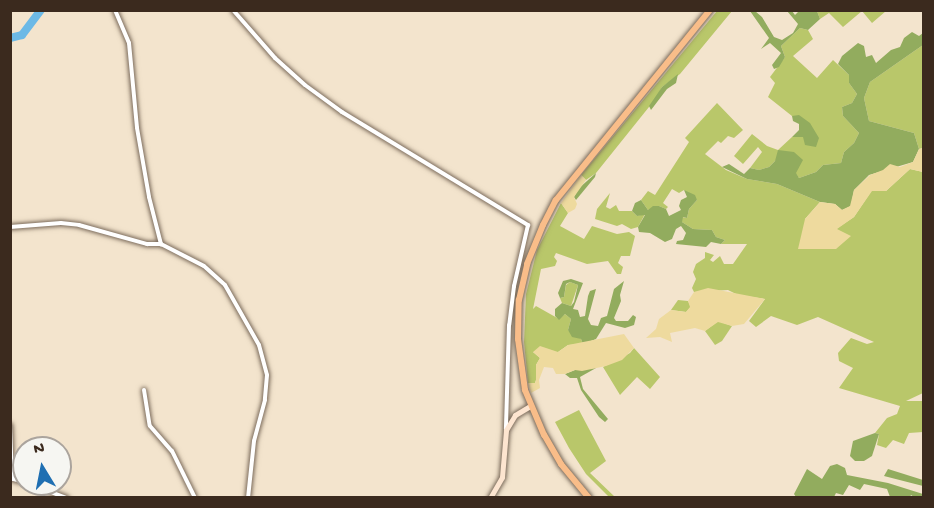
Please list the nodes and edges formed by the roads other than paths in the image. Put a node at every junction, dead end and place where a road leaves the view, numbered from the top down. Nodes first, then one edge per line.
1 (115, 10) edge
2 (233, 10) edge
3 (710, 10) edge
4 (10, 227) edge
5 (161, 244) junction
6 (144, 390) dead end
7 (530, 405) junction
8 (10, 425) edge
9 (506, 430) junction
10 (11, 479) edge
11 (195, 498) edge
12 (248, 498) edge
13 (490, 498) edge
14 (589, 498) edge

1 - 5 street
2 - 9 street
3 - 7 highway
4 - 5 street
5 - 12 street
6 - 11 street
7 - 9 main road
7 - 14 highway
8 - 10 street
9 - 13 main road

